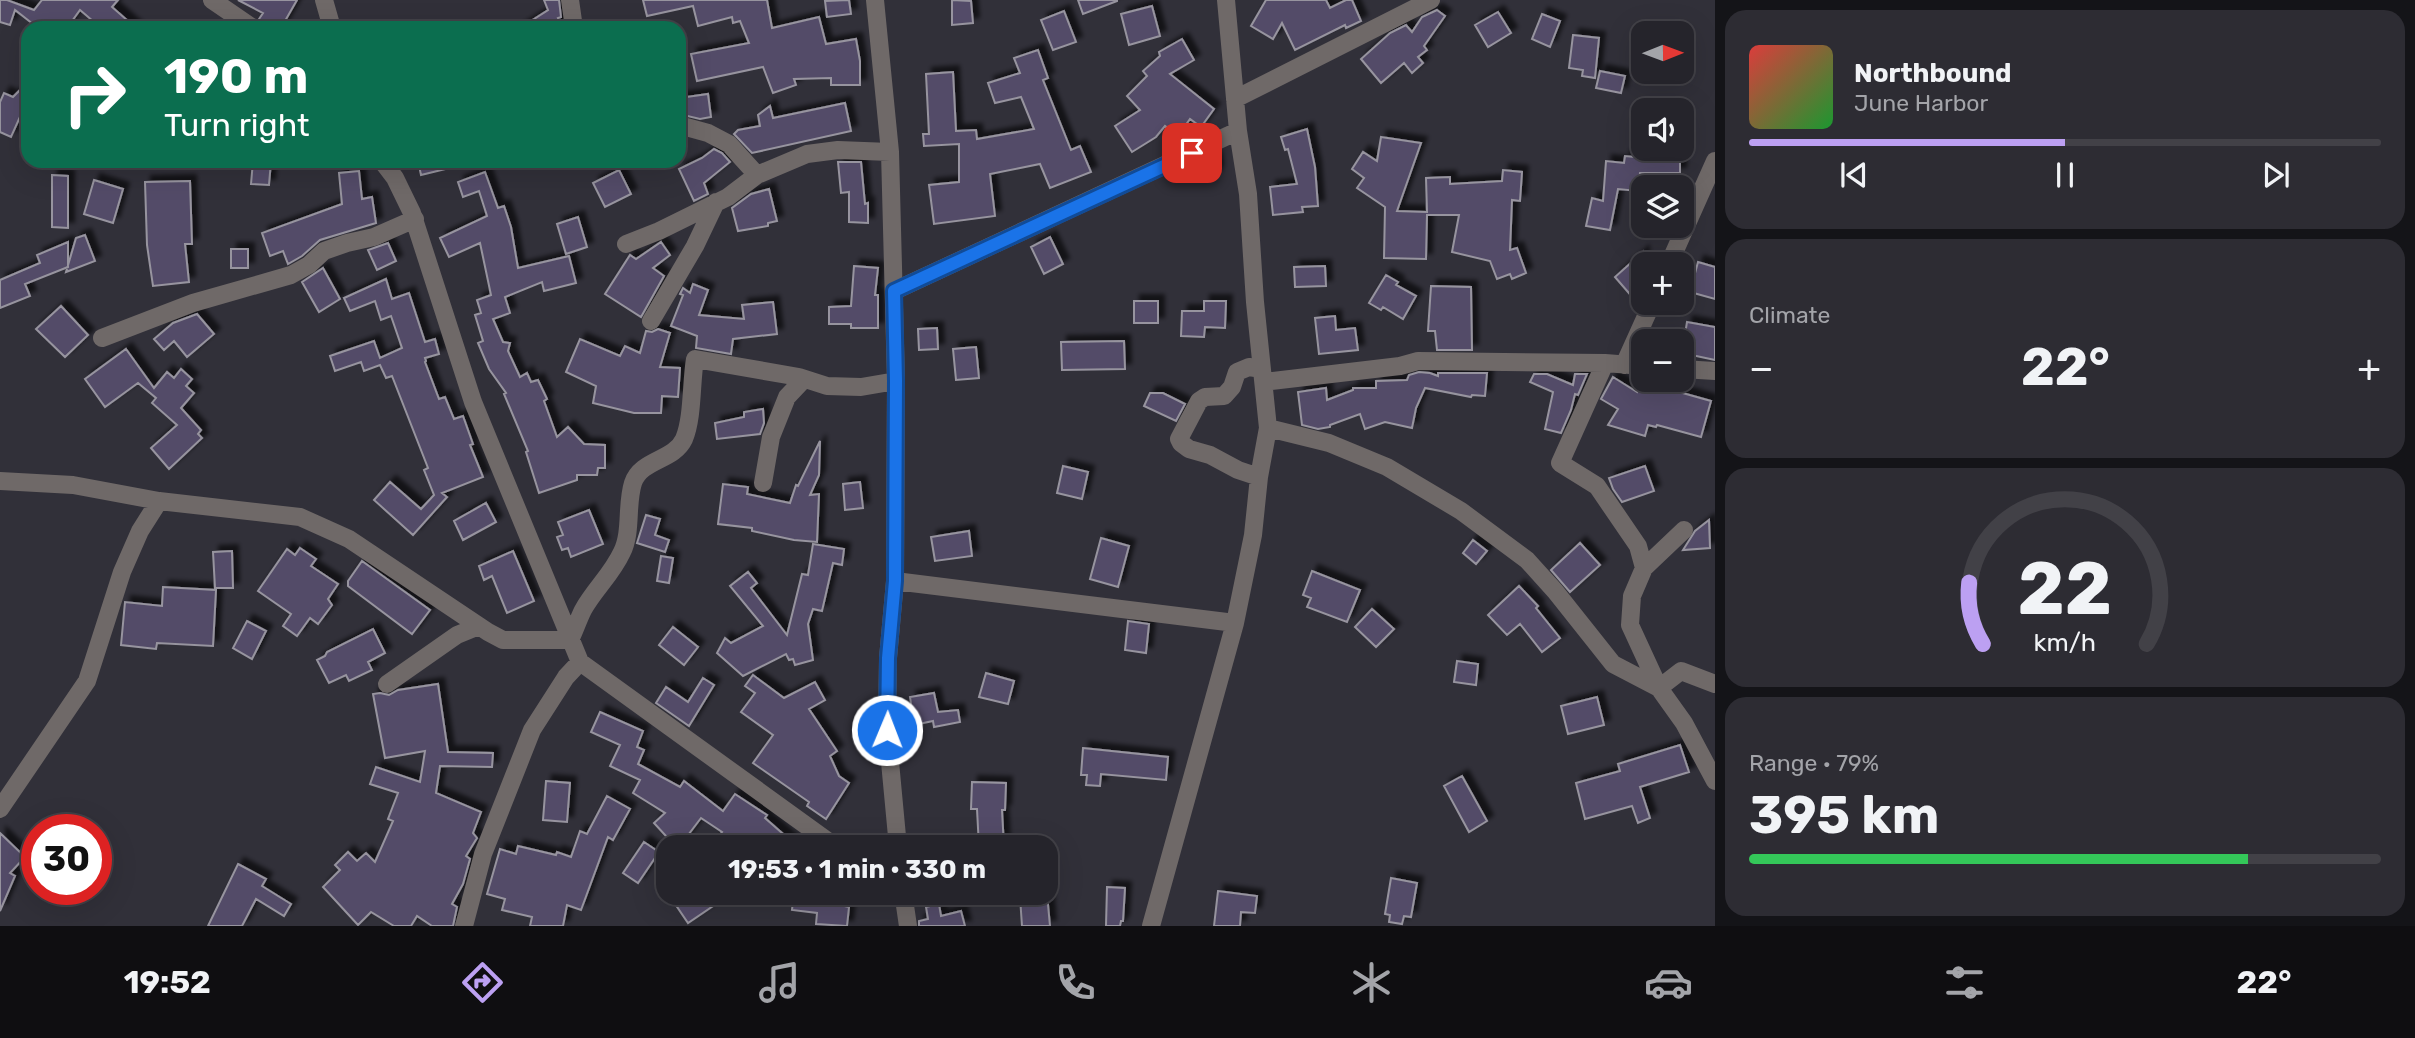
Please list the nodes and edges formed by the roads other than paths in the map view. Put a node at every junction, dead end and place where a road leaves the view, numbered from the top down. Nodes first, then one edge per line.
1 (212, 0) edge
2 (324, 0) edge
3 (570, 0) edge
4 (875, 0) edge
5 (1226, 0) edge
6 (1431, 0) edge
7 (243, 21) edge
8 (330, 21) edge
9 (574, 21) edge
10 (1235, 99) junction
11 (686, 127) edge
12 (1238, 131) junction
13 (890, 152) junction
14 (1715, 161) edge
15 (387, 168) edge
16 (757, 175) junction
17 (716, 202) junction
18 (415, 219) junction
19 (626, 244) dead end
20 (1674, 252) edge
21 (894, 291) junction
22 (1647, 315) edge
23 (651, 321) dead end
24 (102, 338) dead end
25 (1605, 363) junction
26 (1624, 365) junction
27 (1631, 365) edge
28 (1694, 370) edge
29 (1715, 371) edge
30 (1263, 376) junction
31 (804, 379) junction
32 (896, 381) junction
33 (1268, 428) junction
34 (1259, 477) junction
35 (0, 481) edge
36 (763, 483) dead end
37 (159, 501) junction
38 (1684, 530) dead end
39 (1644, 568) junction
40 (895, 581) junction
41 (1235, 623) junction
42 (480, 626) junction
43 (570, 640) junction
44 (580, 662) junction
45 (387, 684) dead end
46 (1715, 684) edge
47 (1660, 688) junction
48 (1715, 780) edge
49 (0, 809) edge
50 (819, 835) edge
51 (897, 835) edge
52 (904, 905) edge
53 (464, 926) edge
54 (908, 926) edge
55 (1152, 926) edge

1 - 7 street
2 - 8 street
3 - 9 street
4 - 13 street
5 - 10 street
6 - 10 street
10 - 12 street
11 - 16 street
12 - 21 street
12 - 30 street
13 - 16 street
13 - 21 street
14 - 20 street
15 - 18 street
16 - 17 street
17 - 19 street
17 - 23 street
18 - 24 street
18 - 43 street
21 - 32 street
22 - 26 street
25 - 26 street
25 - 30 street
25 - 39 street
26 - 27 street
28 - 29 street
30 - 33 street
30 - 34 street
31 - 32 street
31 - 36 street
31 - 43 street
32 - 40 street
33 - 34 street
33 - 47 street
34 - 41 street
35 - 37 street
37 - 42 street
37 - 49 street
38 - 39 street
39 - 47 street
40 - 41 street
40 - 51 street
41 - 55 street
42 - 43 street
42 - 45 street
43 - 44 street
44 - 50 street
44 - 53 street
46 - 47 street
47 - 48 street
52 - 54 street

